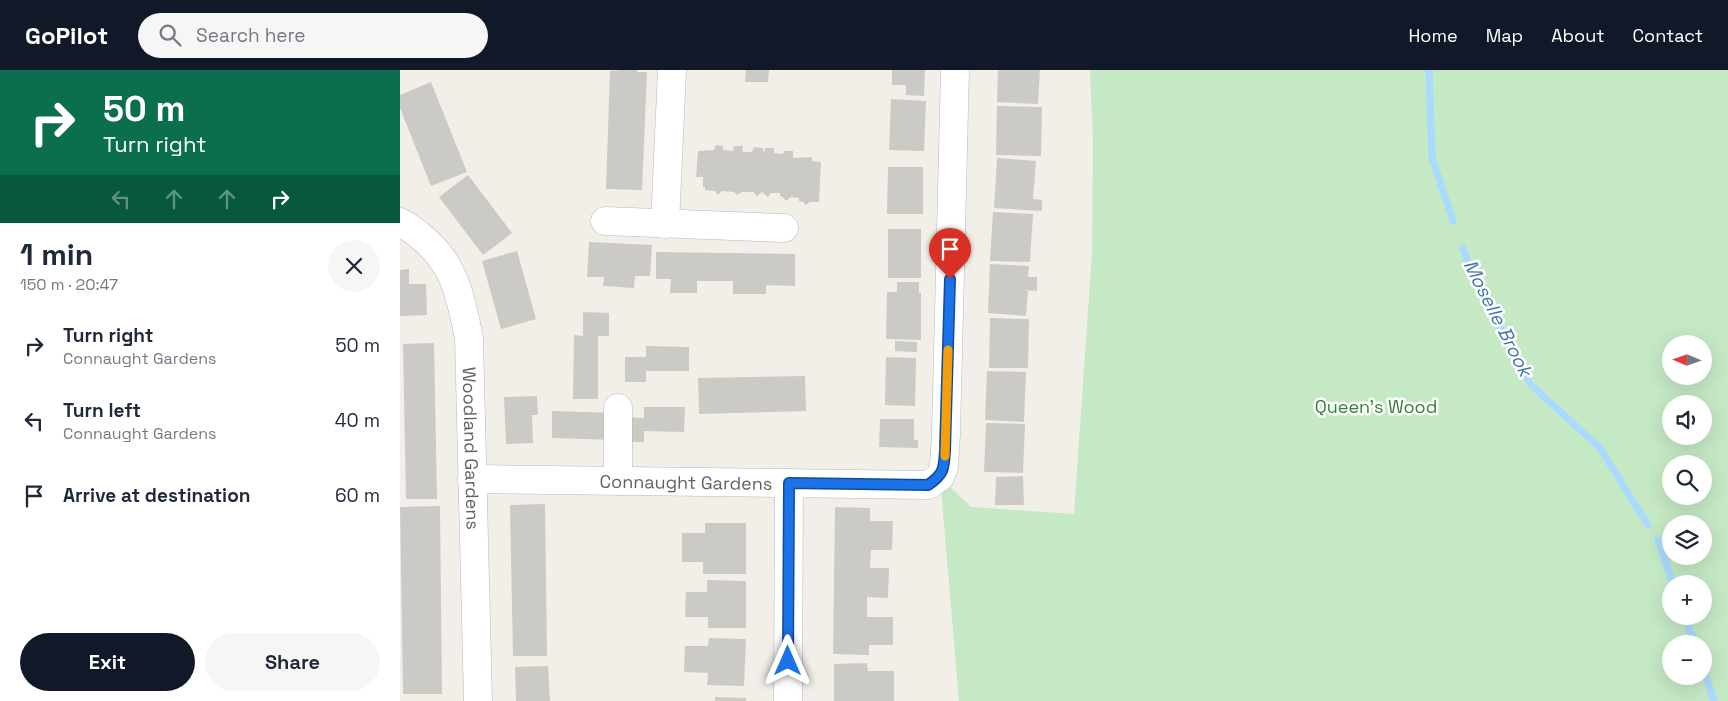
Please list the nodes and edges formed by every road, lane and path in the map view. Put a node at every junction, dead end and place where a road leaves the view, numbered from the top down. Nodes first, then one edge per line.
1 (672, 70) edge
2 (955, 70) edge
3 (605, 221) dead end
4 (400, 222) edge
5 (665, 224) junction
6 (784, 228) dead end
7 (618, 408) dead end
8 (472, 479) junction
9 (618, 481) junction
10 (789, 483) junction
11 (478, 701) edge
12 (788, 701) edge

1 - 5 street
2 - 10 street, Connaught Gardens
3 - 5 street
4 - 8 street, Woodland Gardens
5 - 6 street
7 - 9 street
8 - 9 street, Connaught Gardens
8 - 11 street, Woodland Gardens
9 - 10 street, Connaught Gardens
10 - 12 street

